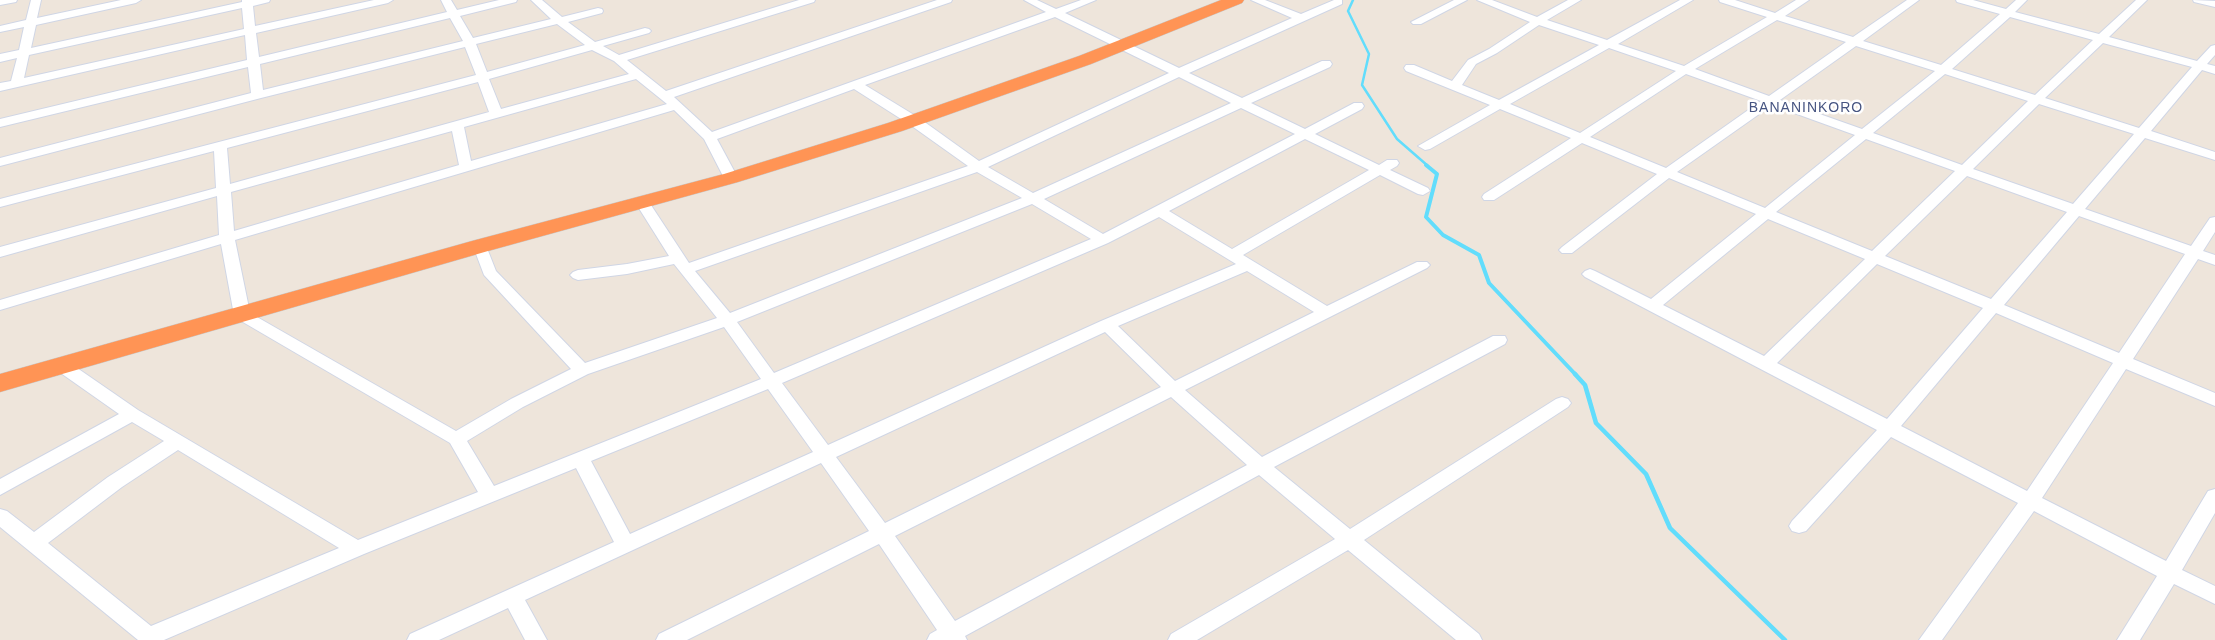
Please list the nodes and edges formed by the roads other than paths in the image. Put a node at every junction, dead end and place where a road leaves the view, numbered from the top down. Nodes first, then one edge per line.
1 (12, 0) edge
2 (36, 0) edge
3 (136, 0) edge
4 (265, 0) edge
5 (388, 0) edge
6 (446, 0) edge
7 (512, 0) edge
8 (536, 0) edge
9 (810, 0) edge
10 (946, 0) edge
11 (1029, 0) edge
12 (1091, 0) edge
13 (1236, 0) edge
14 (1256, 0) edge
15 (1462, 0) edge
16 (1482, 0) edge
17 (1576, 0) edge
18 (1688, 0) edge
19 (1724, 0) edge
20 (1804, 0) edge
21 (1914, 0) edge
22 (1961, 0) edge
23 (2022, 0) edge
24 (2142, 0) edge
25 (2198, 0) edge
26 (0, 2) edge
27 (247, 2) edge
28 (1338, 2) dead end
29 (2215, 4) edge
30 (598, 11) dead end
31 (2006, 12) junction
32 (1056, 13) junction
33 (454, 14) junction
34 (1301, 18) junction
35 (1775, 18) junction
36 (560, 21) junction
37 (1538, 21) junction
38 (1417, 22) dead end
39 (31, 23) junction
40 (0, 29) edge
41 (645, 31) dead end
42 (250, 32) junction
43 (2102, 39) junction
44 (1853, 42) junction
45 (470, 44) junction
46 (1608, 44) junction
47 (1123, 45) junction
48 (594, 46) junction
49 (2215, 48) edge
50 (24, 53) junction
51 (0, 58) edge
52 (618, 59) junction
53 (254, 62) junction
54 (1326, 64) dead end
55 (2199, 66) junction
56 (1410, 68) dead end
57 (1684, 70) junction
58 (1942, 70) junction
59 (2215, 70) edge
60 (1178, 73) junction
61 (638, 75) junction
62 (483, 77) junction
63 (18, 83) junction
64 (856, 85) junction
65 (1455, 86) junction
66 (0, 87) edge
67 (258, 95) junction
68 (671, 100) junction
69 (1770, 100) junction
70 (2036, 100) junction
71 (1240, 103) junction
72 (1497, 104) junction
73 (1358, 106) dead end
74 (496, 113) junction
75 (914, 121) junction
76 (0, 123) edge
77 (457, 125) junction
78 (1303, 134) junction
79 (1862, 134) junction
80 (2142, 134) junction
81 (710, 137) junction
82 (1581, 137) junction
83 (220, 146) junction
84 (1424, 146) dead end
85 (2215, 156) edge
86 (0, 162) edge
87 (1386, 166) junction
88 (978, 167) junction
89 (466, 168) junction
90 (1965, 171) junction
91 (1666, 173) junction
92 (730, 178) junction
93 (224, 189) junction
94 (1423, 191) dead end
95 (1489, 197) dead end
96 (1032, 199) junction
97 (642, 202) junction
98 (0, 203) edge
99 (1158, 210) junction
100 (2076, 211) junction
101 (1765, 214) junction
102 (2215, 222) edge
103 (227, 238) junction
104 (1103, 240) junction
105 (480, 246) junction
106 (1567, 250) dead end
107 (0, 252) edge
108 (2193, 252) junction
109 (1232, 255) junction
110 (1875, 258) junction
111 (2215, 260) edge
112 (681, 264) junction
113 (1247, 265) junction
114 (1422, 265) dead end
115 (1590, 274) dead end
116 (578, 275) dead end
117 (0, 305) edge
118 (1652, 306) junction
119 (1994, 306) junction
120 (1326, 312) junction
121 (242, 315) junction
122 (727, 320) junction
123 (1107, 325) junction
124 (1499, 340) dead end
125 (2122, 360) junction
126 (1766, 364) junction
127 (62, 365) junction
128 (582, 370) junction
129 (771, 381) junction
130 (0, 383) edge
131 (1174, 390) junction
132 (2215, 400) edge
133 (1562, 402) dead end
134 (132, 414) junction
135 (1889, 428) junction
136 (456, 439) junction
137 (178, 441) junction
138 (825, 455) junction
139 (580, 458) junction
140 (1260, 466) junction
141 (0, 488) edge
142 (490, 495) junction
143 (2215, 496) edge
144 (2030, 502) junction
145 (0, 516) edge
146 (1799, 526) dead end
147 (881, 532) junction
148 (1350, 539) junction
149 (34, 544) junction
150 (626, 545) junction
151 (356, 549) junction
152 (2170, 573) junction
153 (2215, 596) edge
154 (513, 597) junction
155 (150, 638) edge
156 (948, 638) edge
157 (1464, 638) edge
158 (418, 640) edge
159 (536, 640) edge
160 (667, 640) edge
161 (1179, 640) edge
162 (1930, 640) edge
163 (2128, 640) edge

1 - 26 street
2 - 39 street
3 - 39 street
4 - 27 street
5 - 42 street
6 - 33 street
7 - 33 street
8 - 36 street
9 - 52 street
10 - 68 street
11 - 32 street
12 - 32 street
13 - 47 highway
14 - 34 street
15 - 38 street
16 - 37 street
17 - 37 street
18 - 46 street
19 - 35 street
20 - 35 street
21 - 44 street
22 - 31 street
23 - 31 street
24 - 43 street
25 - 29 street
27 - 42 street
27 - 50 street
28 - 34 street
30 - 36 street
31 - 43 street
31 - 58 street
32 - 47 street
32 - 64 street
33 - 45 street
33 - 53 street
34 - 60 street
35 - 44 street
35 - 57 street
36 - 45 street
36 - 48 street
37 - 46 street
37 - 65 street
39 - 40 street
39 - 50 street
41 - 48 street
42 - 53 street
42 - 63 street
43 - 55 street
43 - 70 street
44 - 58 street
44 - 69 street
45 - 62 street
45 - 67 street
46 - 57 street
46 - 72 street
47 - 60 street
47 - 75 highway
48 - 52 street
48 - 62 street
49 - 55 street
50 - 51 street
50 - 63 street
52 - 61 street
53 - 67 street
53 - 76 street
54 - 71 street
55 - 59 street
55 - 80 street
56 - 65 street
57 - 69 street
57 - 82 street
58 - 70 street
58 - 79 street
60 - 71 street
60 - 88 street
61 - 68 street
61 - 74 street
62 - 74 street
62 - 83 street
63 - 66 street
64 - 75 street
64 - 81 street
65 - 72 street
67 - 86 street
68 - 81 street
68 - 89 street
69 - 79 street
69 - 91 street
70 - 80 street
70 - 90 street
71 - 78 street
71 - 96 street
72 - 82 street
72 - 84 street
73 - 78 street
74 - 77 street
75 - 88 street
75 - 92 highway
77 - 89 street
77 - 93 street
78 - 87 street
78 - 99 street
79 - 90 street
79 - 101 street
80 - 85 street
80 - 100 street
81 - 92 street
82 - 91 street
82 - 95 street
83 - 93 street
83 - 98 street
87 - 94 street
87 - 109 street
88 - 96 street
88 - 112 street
89 - 103 street
90 - 100 street
90 - 110 street
91 - 101 street
91 - 106 street
92 - 97 highway
93 - 103 street
93 - 107 street
96 - 104 street
96 - 122 street
97 - 105 highway
97 - 112 street
99 - 104 street
99 - 109 street
100 - 108 street
100 - 119 street
101 - 110 street
101 - 118 street
102 - 108 street
103 - 117 street
103 - 121 street
104 - 129 street
105 - 121 highway
105 - 128 street
108 - 111 street
108 - 125 street
109 - 113 street
110 - 119 street
110 - 126 street
112 - 116 street
112 - 122 street
113 - 120 street
113 - 123 street
114 - 120 street
115 - 118 street
118 - 126 street
119 - 125 street
119 - 135 street
120 - 131 street
121 - 127 highway
121 - 136 street
122 - 128 street
122 - 129 street
123 - 131 street
123 - 138 street
124 - 140 street
125 - 132 street
125 - 144 street
126 - 135 street
127 - 130 highway
127 - 134 street
128 - 136 street
129 - 138 street
129 - 139 street
131 - 140 street
131 - 147 street
133 - 148 street
134 - 137 street
134 - 141 street
135 - 144 street
135 - 146 street
136 - 142 street
137 - 149 street
137 - 151 street
138 - 147 street
138 - 150 street
139 - 142 street
139 - 150 street
140 - 148 street
140 - 156 street
142 - 151 street
143 - 152 street
144 - 152 street
144 - 162 street
145 - 149 street
147 - 156 street
147 - 160 street
148 - 157 street
148 - 161 street
149 - 155 street
150 - 154 street
151 - 155 street
152 - 153 street
152 - 163 street
154 - 158 street
154 - 159 street

